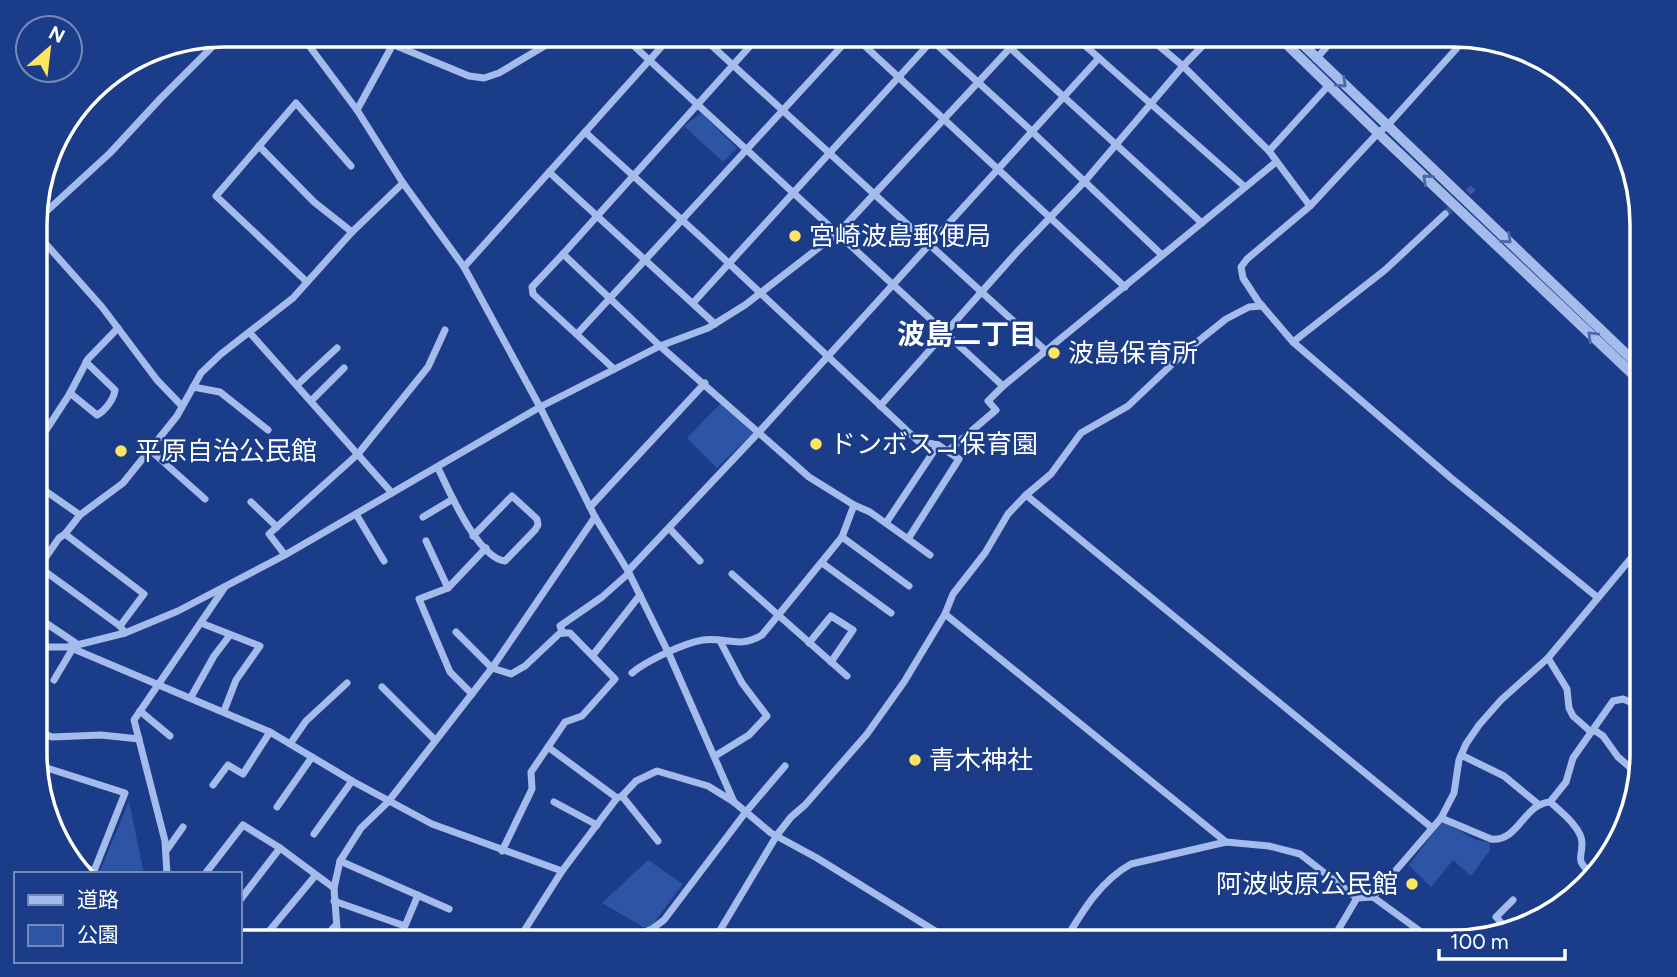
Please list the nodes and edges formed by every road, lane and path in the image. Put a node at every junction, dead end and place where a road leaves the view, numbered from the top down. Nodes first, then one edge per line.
1 (310, 47) edge
2 (391, 47) edge
3 (402, 47) edge
4 (543, 47) edge
5 (636, 47) edge
6 (661, 47) edge
7 (713, 47) edge
8 (749, 47) edge
9 (842, 47) edge
10 (866, 47) edge
11 (924, 47) edge
12 (942, 47) edge
13 (1087, 47) edge
14 (1160, 47) edge
15 (1201, 47) edge
16 (1289, 47) edge
17 (1305, 47) edge
18 (1326, 47) edge
19 (1458, 47) edge
20 (212, 48) edge
21 (1009, 48) joint
22 (1100, 58) junction
23 (1316, 58) junction
24 (650, 59) junction
25 (733, 65) junction
26 (1183, 66) junction
27 (899, 77) junction
28 (977, 82) junction
29 (1329, 85) junction
30 (1064, 97) junction
31 (698, 104) junction
32 (1151, 104) junction
33 (357, 110) junction
34 (782, 110) junction
35 (944, 118) junction
36 (1387, 126) junction
37 (585, 132) junction
38 (1032, 132) junction
39 (1378, 133) junction
40 (1117, 145) junction
41 (259, 146) junction
42 (746, 148) junction
43 (1269, 151) junction
44 (830, 153) junction
45 (1276, 162) junction
46 (351, 166) dead end
47 (998, 169) junction
48 (550, 172) junction
49 (633, 176) junction
50 (1085, 181) junction
51 (403, 183) junction
52 (1245, 187) junction
53 (794, 192) junction
54 (874, 194) junction
55 (1310, 206) junction
56 (48, 210) edge
57 (1445, 214) tunnel mouth
58 (597, 216) junction
59 (1051, 217) junction
60 (681, 219) junction
61 (1202, 223) junction
62 (352, 232) junction
63 (839, 233) junction
64 (930, 244) junction
65 (47, 245) edge
66 (563, 254) junction
67 (1162, 255) junction
68 (645, 260) junction
69 (729, 263) junction
70 (464, 267) junction
71 (307, 282) junction
72 (893, 284) junction
73 (1125, 286) junction
74 (761, 293) junction
75 (982, 293) junction
76 (610, 298) junction
77 (693, 303) junction
78 (1262, 306) junction
79 (715, 324) junction
80 (118, 328) junction
81 (445, 330) dead end
82 (250, 333) junction
83 (946, 333) junction
84 (576, 334) junction
85 (1293, 342) junction
86 (660, 346) junction
87 (337, 348) dead end
88 (1045, 350) junction
89 (828, 356) junction
90 (1629, 357) edge
91 (86, 362) junction
92 (344, 368) dead end
93 (614, 369) junction
94 (1629, 371) edge
95 (705, 383) junction
96 (297, 385) junction
97 (1003, 386) junction
98 (193, 387) junction
99 (70, 393) junction
100 (311, 401) junction
101 (181, 405) junction
102 (880, 406) junction
103 (540, 407) junction
104 (47, 428) edge
105 (268, 430) dead end
106 (759, 432) junction
107 (938, 445) junction
108 (150, 450) junction
109 (948, 451) junction
110 (358, 454) junction
111 (438, 468) junction
112 (47, 492) edge
113 (392, 493) junction
114 (1026, 495) junction
115 (205, 499) dead end
116 (453, 499) junction
117 (251, 502) dead end
118 (854, 505) junction
119 (590, 507) junction
120 (80, 514) junction
121 (356, 514) junction
122 (423, 517) dead end
123 (595, 517) junction
124 (886, 523) junction
125 (277, 527) junction
126 (669, 528) junction
127 (65, 534) junction
128 (473, 536) junction
129 (842, 537) junction
130 (908, 539) junction
131 (426, 541) dead end
132 (486, 548) junction
133 (47, 555) edge
134 (285, 555) junction
135 (930, 555) dead end
136 (1629, 560) edge
137 (384, 561) dead end
138 (700, 561) dead end
139 (822, 564) junction
140 (628, 572) junction
141 (47, 573) edge
142 (732, 574) dead end
143 (909, 586) dead end
144 (226, 587) junction
145 (448, 588) junction
146 (639, 595) junction
147 (1597, 597) junction
148 (891, 613) dead end
149 (945, 614) junction
150 (778, 615) junction
151 (201, 623) junction
152 (47, 625) edge
153 (120, 626) junction
154 (456, 632) dead end
155 (125, 633) junction
156 (563, 633) junction
157 (230, 635) junction
158 (720, 641) junction
159 (809, 643) junction
160 (73, 646) junction
161 (47, 647) edge
162 (669, 654) junction
163 (593, 655) junction
164 (1548, 657) junction
165 (831, 662) junction
166 (492, 668) junction
167 (632, 673) dead end
168 (847, 676) dead end
169 (54, 680) dead end
170 (347, 683) dead end
171 (159, 685) junction
172 (382, 687) dead end
173 (472, 694) junction
174 (191, 697) junction
175 (1629, 702) edge
176 (140, 711) junction
177 (224, 711) junction
178 (1593, 731) junction
179 (270, 732) junction
180 (47, 735) edge
181 (170, 736) dead end
182 (139, 739) junction
183 (435, 740) junction
184 (290, 744) junction
185 (548, 747) junction
186 (1461, 755) junction
187 (715, 756) junction
188 (312, 757) junction
189 (785, 766) dead end
190 (1629, 766) edge
191 (48, 768) edge
192 (352, 781) junction
193 (213, 785) dead end
194 (620, 797) junction
195 (388, 802) junction
196 (554, 802) dead end
197 (734, 802) junction
198 (1550, 802) junction
199 (1538, 804) junction
200 (277, 807) dead end
201 (745, 813) junction
202 (1441, 818) junction
203 (597, 825) junction
204 (183, 827) dead end
205 (1432, 828) junction
206 (314, 834) dead end
207 (777, 835) junction
208 (658, 841) dead end
209 (1226, 842) junction
210 (280, 848) junction
211 (166, 851) junction
212 (502, 851) junction
213 (340, 861) junction
214 (1586, 869) edge
215 (562, 871) junction
216 (95, 872) edge
217 (167, 872) edge
218 (207, 872) edge
219 (315, 876) junction
220 (334, 888) junction
221 (418, 895) junction
222 (1373, 897) junction
223 (242, 898) edge
224 (1357, 898) junction
225 (1513, 900) dead end
226 (334, 901) junction
227 (449, 909) dead end
228 (1501, 922) edge
229 (335, 926) junction
230 (932, 929) edge
231 (1072, 929) edge
232 (1339, 929) edge
233 (1417, 929) edge
234 (270, 930) edge
235 (332, 930) edge
236 (336, 930) edge
237 (525, 930) edge
238 (650, 930) edge
239 (720, 930) edge

1 - 33 street
2 - 33 street
3 - 4 street
5 - 24 street
6 - 24 street
7 - 25 street
8 - 25 street
9 - 34 street
10 - 27 street
11 - 27 street
12 - 28 street
13 - 22 street
14 - 26 street
15 - 26 street
16 - 29 street
17 - 23 street
18 - 23 street
19 - 36 street
20 - 56 street
21 - 28 street
21 - 30 street
22 - 30 street
22 - 32 street
23 -> 36 street
24 - 31 street
24 - 37 street
25 - 31 street
25 - 34 street
26 - 32 street
26 - 43 street
27 - 35 street
27 - 44 street
28 - 35 street
28 - 38 street
29 - 39 street
29 - 43 street
30 - 38 street
30 - 40 street
31 - 42 street
31 - 49 street
32 - 40 street
32 - 52 street
33 - 51 street
34 - 42 street
34 - 44 street
35 - 47 street
35 - 54 street
36 - 39 street
36 -> 90 street
37 - 48 street
37 - 49 street
38 - 47 street
38 - 50 street
39 - 55 street
94 -> 39 street
40 - 50 street
40 - 61 street
41 - 46 street
41 - 62 street
41 - 71 street
42 - 53 street
42 - 60 street
43 - 45 street
44 - 53 street
44 - 54 street
45 - 52 street
45 - 55 street
47 - 59 street
47 - 64 street
48 - 58 street
48 - 70 street
49 - 58 street
49 - 60 street
50 - 59 street
50 - 67 street
51 - 62 street
51 - 70 street
52 - 61 street
53 - 63 street
53 - 69 street
54 - 63 street
54 - 64 street
55 - 78 street
57 - 85 street
58 - 66 street
58 - 68 street
59 - 73 street
59 - 75 street
60 - 68 street
60 - 69 street
61 - 67 street
62 - 71 street
63 - 72 street
63 - 74 street
64 - 72 street
64 - 75 street
65 - 80 street
66 - 76 street
66 - 84 street
67 - 73 street
68 - 76 street
68 - 77 street
69 - 74 street
69 - 77 street
70 - 103 street
71 - 82 street
72 - 83 street
72 - 89 street
73 - 88 street
74 - 79 street
74 - 89 street
75 - 83 street
75 - 88 street
76 - 84 street
76 - 86 street
77 - 79 street
78 - 85 street
78 - 114 street
79 - 86 street
80 - 91 street
80 - 101 street
81 - 110 street
82 - 96 street
82 - 98 street
83 - 97 street
83 - 102 street
84 - 93 street
85 - 147 street
86 - 93 street
86 - 95 street
87 - 96 street
88 - 97 street
89 - 102 street
89 - 106 street
91 - 99 street
91 - 99 street
92 - 100 street
93 - 103 street
95 - 106 street
95 - 119 street
96 - 100 street
97 - 109 street
98 - 101 street
98 - 105 street
99 - 104 street
100 - 110 street
101 - 108 street
102 - 107 street
103 - 111 street
103 - 119 street
106 - 118 street
106 - 126 street
107 - 109 street
107 - 124 street
108 - 115 street
108 - 120 street
109 - 130 street
110 - 113 street
110 - 125 street
111 - 113 street
111 - 116 street
112 - 120 street
113 - 121 street
114 - 149 street
114 - 205 street
116 - 122 street
116 - 128 street
117 - 125 street
118 - 124 street
118 - 129 street
119 - 123 street
120 - 127 street
121 - 134 street
121 - 137 street
123 - 140 street
123 - 166 street
124 - 130 street
125 - 134 street
126 - 138 street
126 - 140 street
127 - 133 street
127 - 153 street
128 - 132 street
128 - 132 street
129 - 139 street
129 - 143 street
130 - 135 street
131 - 145 street
132 - 145 street
134 - 144 street
136 - 147 street
139 - 148 street
139 - 150 street
140 - 146 street
140 - 156 street
141 - 153 street
142 - 150 street
144 - 151 street
144 - 155 street
145 - 173 street
146 - 162 street
146 - 163 street
147 - 164 street
149 - 207 street
149 - 209 street
150 - 158 street
150 - 159 street
151 - 157 street
151 - 171 street
152 - 160 street
153 - 155 street
154 - 166 street
155 - 160 street
156 - 163 street
156 - 166 street
157 - 174 street
157 - 177 street
158 - 162 street
158 - 187 street
159 - 165 street
159 - 165 street
160 - 161 street
160 - 169 street
160 - 171 street
162 - 167 street
162 - 187 street
163 - 185 street
164 - 178 street
164 - 186 street
165 - 168 street
166 - 173 street
170 - 184 street
171 - 174 street
171 - 176 street
172 - 183 street
173 - 183 street
174 - 177 street
175 - 178 street
176 - 181 street
176 - 182 street
177 - 179 street
178 - 190 street
178 - 198 street
179 - 184 street
179 - 193 street
180 - 182 street
182 - 211 street
183 - 195 street
184 - 188 street
185 - 194 street
185 - 212 street
186 - 199 street
186 - 202 street
187 - 197 street
188 - 192 street
188 - 200 street
189 - 201 street
191 - 216 street
192 - 195 street
192 - 206 street
194 - 197 street
194 - 203 street
194 - 208 street
195 - 212 street
195 - 213 street
196 - 203 street
197 - 201 street
198 - 199 street
198 - 214 street
199 - 202 street
201 - 207 street
201 - 238 street
202 - 205 street
203 - 215 street
204 - 211 street
205 - 222 street
207 - 230 street
207 - 239 street
209 - 224 street
209 - 231 street
210 - 218 street
210 - 219 street
210 - 223 street
211 - 217 street
212 - 215 street
213 - 220 street
213 - 221 street
215 - 237 street
219 - 220 street
219 - 234 street
220 - 226 street
221 - 226 street
221 - 227 street
222 - 224 street
222 - 233 street
224 - 232 street
225 - 228 street
226 - 229 street
229 - 235 street
229 - 236 street

